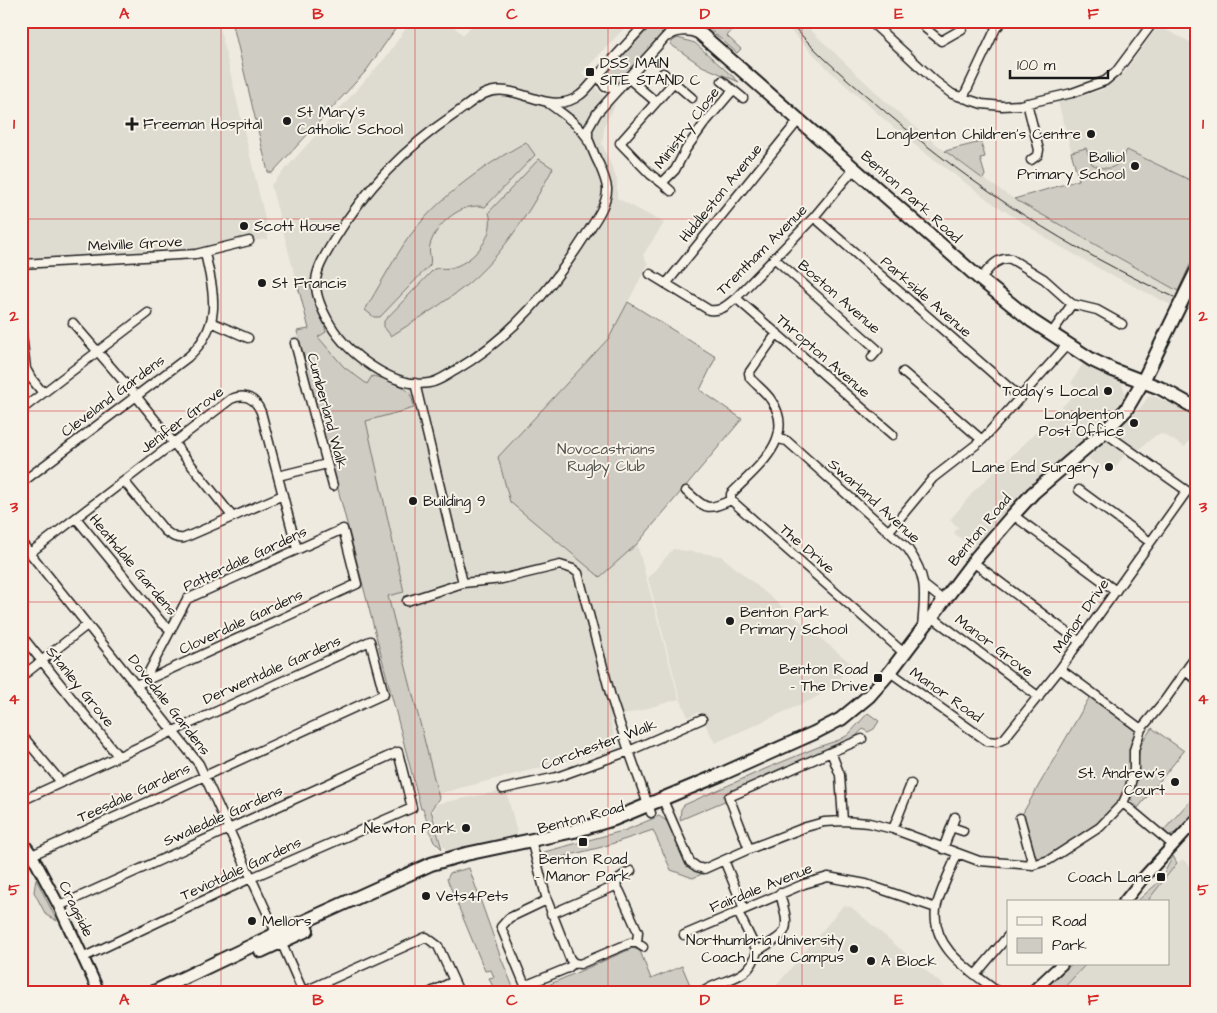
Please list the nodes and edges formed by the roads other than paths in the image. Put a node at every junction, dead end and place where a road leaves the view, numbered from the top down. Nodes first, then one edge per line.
1 (680, 21) edge
2 (686, 21) edge
3 (870, 21) edge
4 (925, 21) edge
5 (1002, 21) edge
6 (1154, 21) edge
7 (647, 22) edge
8 (962, 29) dead end
9 (702, 36) junction
10 (663, 40) junction
11 (663, 73) dead end
12 (600, 74) junction
13 (628, 78) junction
14 (722, 81) dead end
15 (674, 82) junction
16 (619, 89) junction
17 (733, 90) junction
18 (692, 98) dead end
19 (743, 98) dead end
20 (963, 98) junction
21 (656, 102) junction
22 (548, 103) junction
23 (1027, 103) junction
24 (798, 120) junction
25 (588, 141) junction
26 (1031, 160) dead end
27 (854, 168) junction
28 (662, 183) junction
29 (671, 191) dead end
30 (814, 217) junction
31 (249, 241) dead end
32 (205, 252) junction
33 (774, 258) junction
34 (21, 264) edge
35 (1196, 272) edge
36 (650, 274) dead end
37 (980, 280) junction
38 (666, 284) junction
39 (736, 298) junction
40 (1072, 304) junction
41 (148, 313) dead end
42 (211, 322) junction
43 (73, 323) dead end
44 (1122, 324) dead end
45 (21, 325) edge
46 (776, 333) junction
47 (1051, 334) junction
48 (248, 338) dead end
49 (295, 343) dead end
50 (1067, 345) junction
51 (98, 352) junction
52 (872, 356) dead end
53 (903, 372) dead end
54 (1145, 376) junction
55 (415, 383) junction
56 (43, 393) junction
57 (136, 396) junction
58 (1021, 398) junction
59 (1196, 408) edge
60 (21, 410) edge
61 (1104, 432) junction
62 (893, 435) dead end
63 (778, 439) junction
64 (982, 440) junction
65 (173, 443) junction
66 (327, 464) junction
67 (278, 476) junction
68 (124, 481) junction
69 (21, 483) edge
70 (333, 486) dead end
71 (1079, 490) dead end
72 (1187, 490) junction
73 (1196, 490) edge
74 (686, 491) dead end
75 (282, 495) junction
76 (731, 500) junction
77 (1013, 515) junction
78 (232, 516) junction
79 (76, 518) junction
80 (888, 531) junction
81 (21, 542) edge
82 (1150, 542) junction
83 (297, 549) junction
84 (30, 553) junction
85 (973, 562) junction
86 (463, 583) junction
87 (356, 584) joint
88 (925, 586) junction
89 (1116, 591) junction
90 (407, 601) dead end
91 (944, 601) junction
92 (932, 617) junction
93 (87, 624) junction
94 (170, 629) junction
95 (922, 631) junction
96 (21, 635) edge
97 (370, 641) joint
98 (1080, 642) junction
99 (905, 654) junction
100 (1196, 656) edge
101 (42, 660) junction
102 (1060, 669) junction
103 (1185, 671) junction
104 (890, 672) junction
105 (21, 677) edge
106 (1196, 679) edge
107 (144, 682) junction
108 (136, 685) junction
109 (1039, 697) junction
110 (702, 719) dead end
111 (1141, 729) junction
112 (172, 730) junction
113 (21, 734) edge
114 (862, 739) dead end
115 (988, 741) joint
116 (629, 751) junction
117 (398, 752) joint
118 (831, 752) junction
119 (118, 756) junction
120 (205, 776) junction
121 (61, 782) junction
122 (911, 784) dead end
123 (503, 789) dead end
124 (21, 801) edge
125 (665, 803) junction
126 (1123, 803) junction
127 (650, 810) junction
128 (955, 817) dead end
129 (1020, 818) dead end
130 (843, 820) junction
131 (1196, 820) edge
132 (952, 827) junction
133 (228, 828) junction
134 (893, 829) junction
135 (963, 831) dead end
136 (21, 840) edge
137 (532, 844) junction
138 (1173, 845) junction
139 (749, 849) junction
140 (943, 849) junction
141 (957, 854) junction
142 (32, 855) junction
143 (724, 860) junction
144 (1033, 865) junction
145 (631, 871) dead end
146 (251, 878) junction
147 (616, 886) junction
148 (780, 893) junction
149 (1131, 898) edge
150 (547, 900) junction
151 (59, 906) junction
152 (936, 908) junction
153 (741, 910) junction
154 (552, 914) junction
155 (684, 935) dead end
156 (1007, 937) edge
157 (278, 938) junction
158 (757, 951) junction
159 (82, 958) junction
160 (574, 963) junction
161 (1060, 966) edge
162 (976, 974) junction
163 (454, 982) junction
164 (99, 992) edge
165 (154, 992) edge
166 (170, 992) edge
167 (303, 992) edge
168 (431, 992) edge
169 (459, 992) edge
170 (704, 992) edge
171 (998, 992) edge
172 (1032, 992) edge

1 - 10 street
2 - 9 main road, Benton Park Road
3 - 20 street
4 - 8 street
5 - 20 street
6 - 23 street
7 - 12 street
9 - 10 street
9 - 24 main road, Benton Park Road
10 - 13 street
11 - 15 street, Ministry Close
12 - 16 street
12 - 22 street
13 - 16 street
13 - 21 street
14 - 17 street, Ministry Close
15 - 18 street, Ministry Close
15 - 21 street, Ministry Close
16 - 25 street
17 - 19 street, Ministry Close
17 - 28 street, Ministry Close
20 - 23 street
21 - 28 street, Ministry Close
22 - 25 street
22 - 55 street
23 - 26 street
24 - 27 main road, Benton Park Road
24 - 38 street, Hiddleston Avenue
25 - 55 street
27 - 30 street, Trentham Avenue
27 - 37 main road, Benton Park Road
28 - 29 street, Ministry Close
30 - 33 street, Trentham Avenue
30 - 58 street, Parkside Avenue
31 - 32 street, Melville Grove
32 - 34 street, Melville Grove
32 - 42 street, Cleveland Gardens
33 - 39 street, Trentham Avenue
33 - 52 street, Boston Avenue
35 - 54 main road, Benton Road
36 - 38 street, Trentham Avenue
37 - 40 street
37 - 47 main road, Benton Park Road
38 - 39 street, Trentham Avenue
39 - 46 street, Thropton Avenue
40 - 44 street
40 - 47 street
41 - 51 street
42 - 48 street
42 - 57 street, Cleveland Gardens
43 - 51 street
45 - 56 street
46 - 62 street, Thropton Avenue
46 - 63 street
47 - 50 main road, Benton Park Road
49 - 66 street, Cumberland Walk
50 - 54 main road, Benton Park Road
50 - 58 street
51 - 56 street
51 - 57 street
53 - 64 street
54 - 59 main road, Benton Park Road
54 - 61 main road, Benton Road
55 - 86 street
56 - 60 street
57 - 65 street
57 - 69 street, Cleveland Gardens
58 - 64 street
61 - 72 street
61 - 77 main road, Benton Road
63 - 76 street
63 - 80 street, Swarland Avenue
64 - 80 street
65 - 67 street, Jenifer Grove
65 - 68 street, Jenifer Grove
65 - 78 street
66 - 67 street
66 - 70 street, Cumberland Walk
67 - 75 street, Jenifer Grove
68 - 78 street
68 - 79 street, Jenifer Grove
71 - 82 street
72 - 73 street
72 - 82 street, Manor Drive
74 - 76 street
75 - 78 street
75 - 83 street, Jenifer Grove
76 - 99 street, The Drive
77 - 85 main road, Benton Road
77 - 89 street
79 - 84 street, Jenifer Grove
79 - 94 street, Heathdale Gardens
80 - 88 street, Swarland Avenue
81 - 84 street, Dovedale Gardens
82 - 89 street, Manor Drive
83 - 87 street, Patterdale Gardens
83 - 94 street, Patterdale Gardens
84 - 93 street, Dovedale Gardens
85 - 91 main road, Benton Road
85 - 98 street
86 - 90 street
86 - 116 street
87 - 107 street, Cloverdale Gardens
88 - 91 street
88 - 95 street, Swarland Avenue
89 - 98 street, Manor Drive
91 - 92 main road, Benton Road
92 - 95 main road, Benton Road
92 - 109 street, Manor Grove
93 - 101 street
93 - 108 street, Dovedale Gardens
94 - 107 street, Patterdale Gardens
95 - 99 main road, Benton Road
96 - 101 street, Stanley Grove
97 - 112 street, Derwentdale Gardens
97 - 120 street, Teesdale Gardens
98 - 102 street, Manor Drive
99 - 104 main road, Benton Road
100 - 103 street
101 - 105 street
101 - 119 street, Stanley Grove
102 - 109 street, Manor Drive
102 - 111 street
103 - 106 street
103 - 111 street
104 - 115 street, Manor Road
104 - 125 main road, Benton Road
107 - 108 street, Cloverdale Gardens
108 - 112 street, Dovedale Gardens
109 - 115 street, Manor Drive
110 - 116 street, Corchester Walk
111 - 126 street
112 - 119 street, Derwentdale Gardens
112 - 120 street, Dovedale Gardens
113 - 121 street
114 - 118 street
116 - 123 street, Corchester Walk
116 - 127 street
117 - 133 street, Swaledale Gardens
117 - 146 street, Teviotdale Gardens
118 - 130 street
118 - 139 street
119 - 121 street, Derwentdale Gardens
120 - 133 street, Dovedale Gardens
120 - 142 street, Teesdale Gardens
121 - 124 street, Derwentdale Gardens
122 - 134 street
125 - 127 main road, Benton Road
125 - 143 street
126 - 138 street
126 - 144 street
127 - 137 main road, Benton Road
128 - 132 street
129 - 144 street
130 - 134 street
130 - 139 street
131 - 138 street
132 - 135 street
132 - 140 street
133 - 146 street, Dovedale Gardens
133 - 151 street, Swaledale Gardens
134 - 140 street
136 - 142 street, Cragside
137 - 150 street
137 - 157 main road, Benton Road
138 - 149 street
139 - 143 street
140 - 141 street
141 - 144 street
141 - 152 street
142 - 151 street, Cragside
143 - 153 street
145 - 147 street
146 - 157 street, Dovedale Gardens
146 - 159 street, Teviotdale Gardens
147 - 154 street
147 - 160 street
148 - 152 street, Fairdale Avenue
148 - 153 street, Fairdale Avenue
148 - 158 street
150 - 154 street
150 - 160 street
151 - 159 street, Cragside
152 - 162 street
153 - 155 street, Fairdale Avenue
153 - 158 street
154 - 160 street
156 - 162 street
157 - 165 main road, Benton Road
157 - 166 main road, Benton Road
157 - 167 street, Dovedale Gardens
158 - 170 street
159 - 164 street, Cragside
161 - 172 street
162 - 171 street
163 - 167 street
163 - 168 street
163 - 169 street

